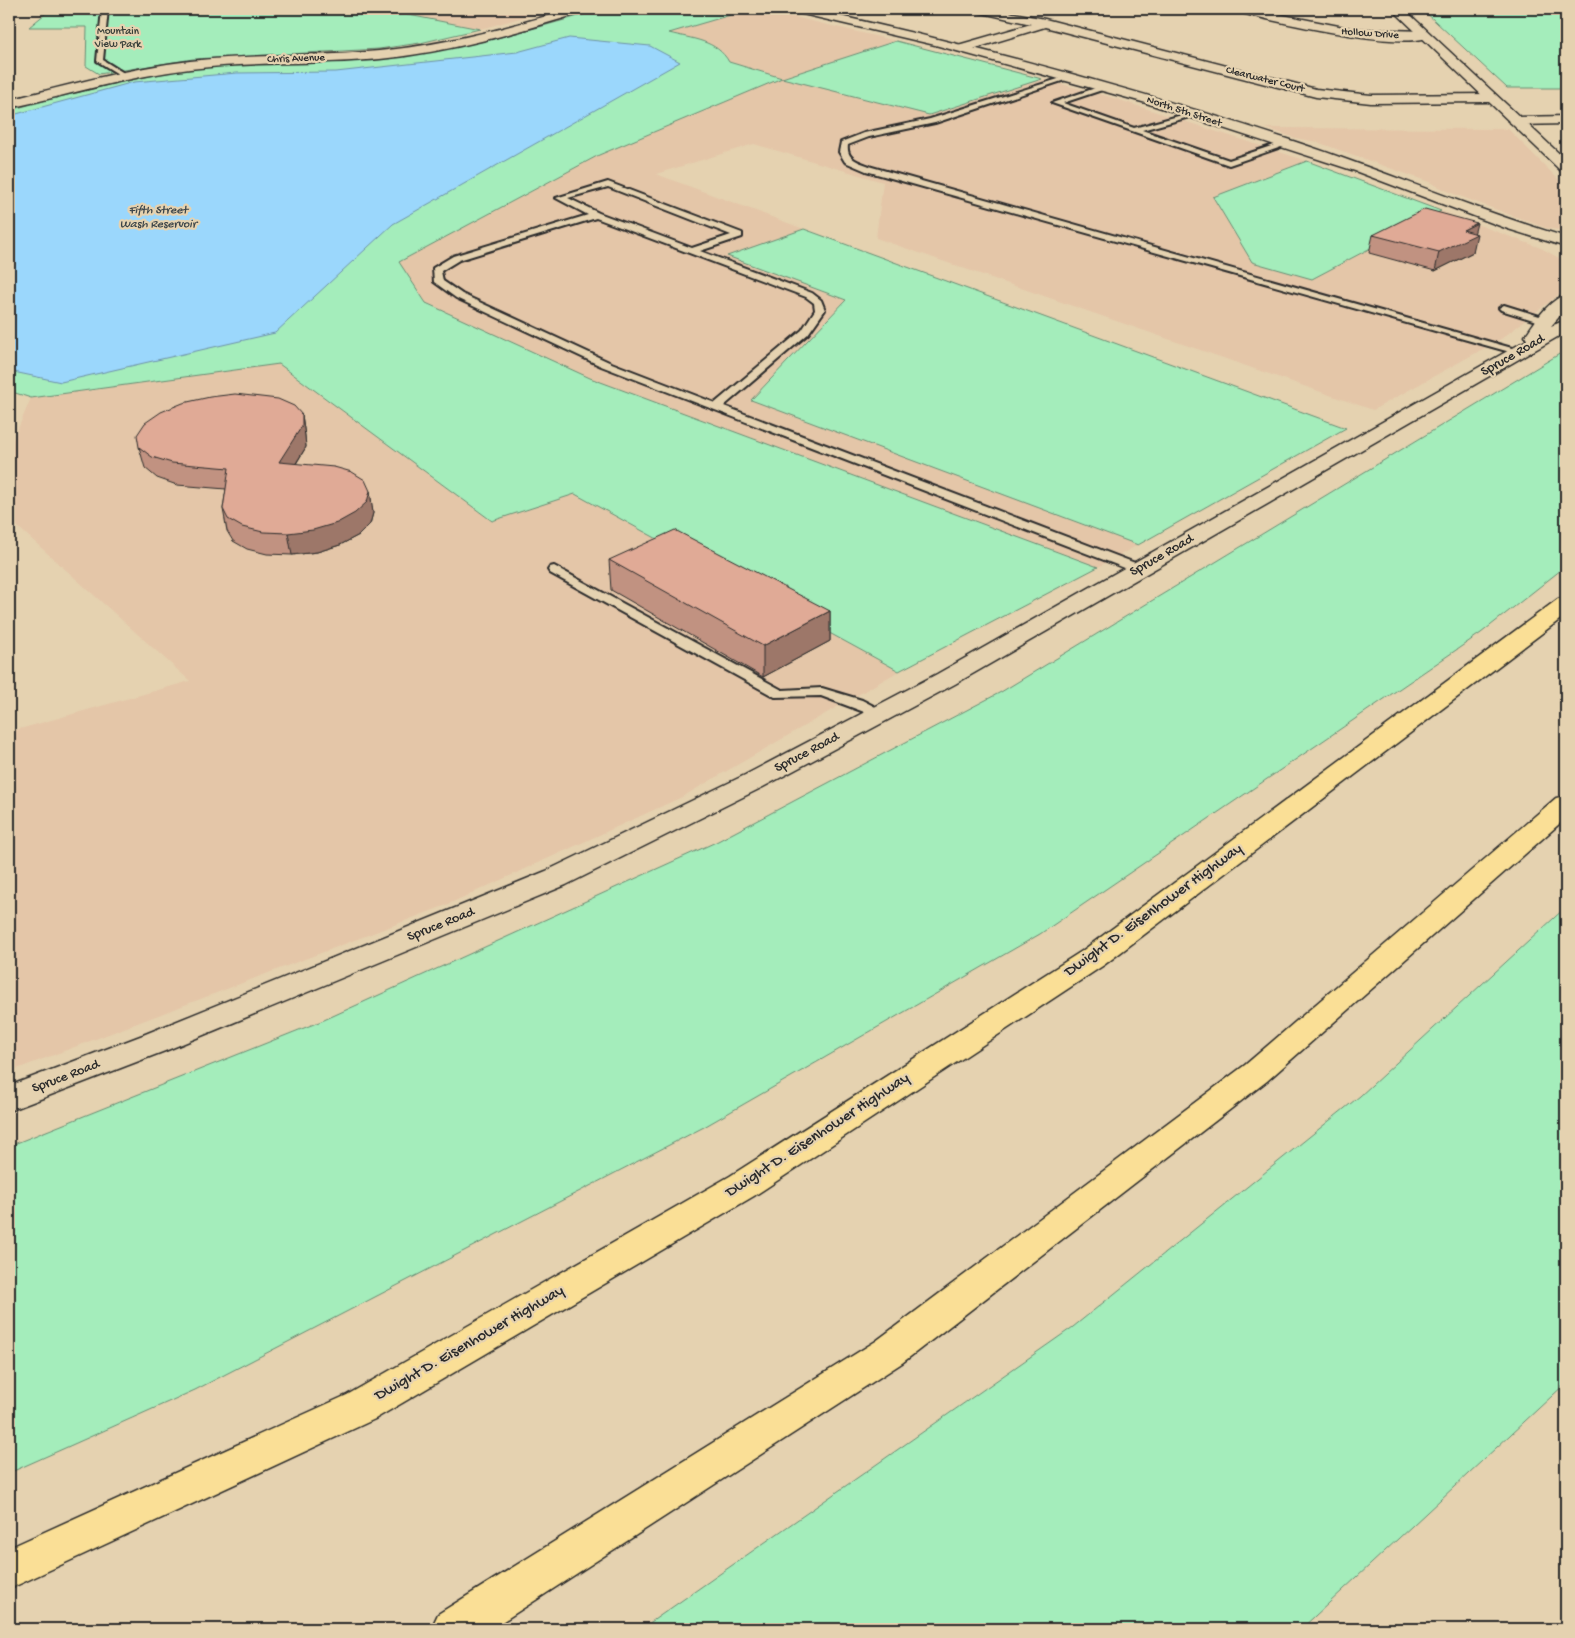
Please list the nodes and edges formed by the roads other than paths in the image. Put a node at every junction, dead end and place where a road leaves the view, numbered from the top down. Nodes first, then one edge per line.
1 (105, 9) edge
2 (583, 9) edge
3 (794, 9) edge
4 (978, 9) edge
5 (1238, 9) edge
6 (1398, 9) edge
7 (1045, 23) junction
8 (1425, 35) junction
9 (962, 48) junction
10 (125, 76) junction
11 (1070, 77) junction
12 (1107, 87) junction
13 (1490, 98) junction
14 (9, 104) edge
15 (1190, 114) junction
16 (1566, 120) edge
17 (1515, 121) junction
18 (1134, 130) junction
19 (1286, 144) junction
20 (1566, 168) edge
21 (596, 216) junction
22 (1528, 231) junction
23 (1566, 234) edge
24 (1566, 242) edge
25 (692, 251) junction
26 (1566, 258) edge
27 (1566, 300) edge
28 (1504, 308) dead end
29 (1546, 321) junction
30 (1566, 325) edge
31 (1521, 352) junction
32 (716, 407) junction
33 (1139, 569) junction
34 (554, 570) dead end
35 (1566, 604) edge
36 (880, 713) junction
37 (1566, 804) edge
38 (9, 1099) edge
39 (9, 1569) edge
40 (453, 1629) edge

1 - 10 lane
2 - 10 street, Chris Avenue
3 - 9 street, North 5th Street
4 - 7 street, Clearwater Court
5 - 8 street, Hollow Drive
6 - 8 street
7 - 9 street
7 - 13 street, Clearwater Court
8 - 13 street
9 - 11 street, North 5th Street
10 - 14 street, Chris Avenue
11 - 12 street, North 5th Street
11 - 31 lane
12 - 15 street, North 5th Street
12 - 18 lane
13 - 17 street
15 - 18 lane
15 - 19 street, North 5th Street
16 - 17 street
17 - 20 street
18 - 19 lane
19 - 22 street, North 5th Street
21 - 25 lane
21 - 25 lane
21 - 32 lane
22 - 23 street
22 - 24 street, North 5th Street
22 - 26 street
25 - 32 lane
27 - 29 street
28 - 29 lane
29 - 31 street
30 - 31 street, Spruce Road
31 - 33 street, Spruce Road
32 - 33 lane
33 - 36 street, Spruce Road
34 - 36 lane
35 - 39 highway, Dwight D. Eisenhower Highway
36 - 38 street, Spruce Road
37 - 40 highway

